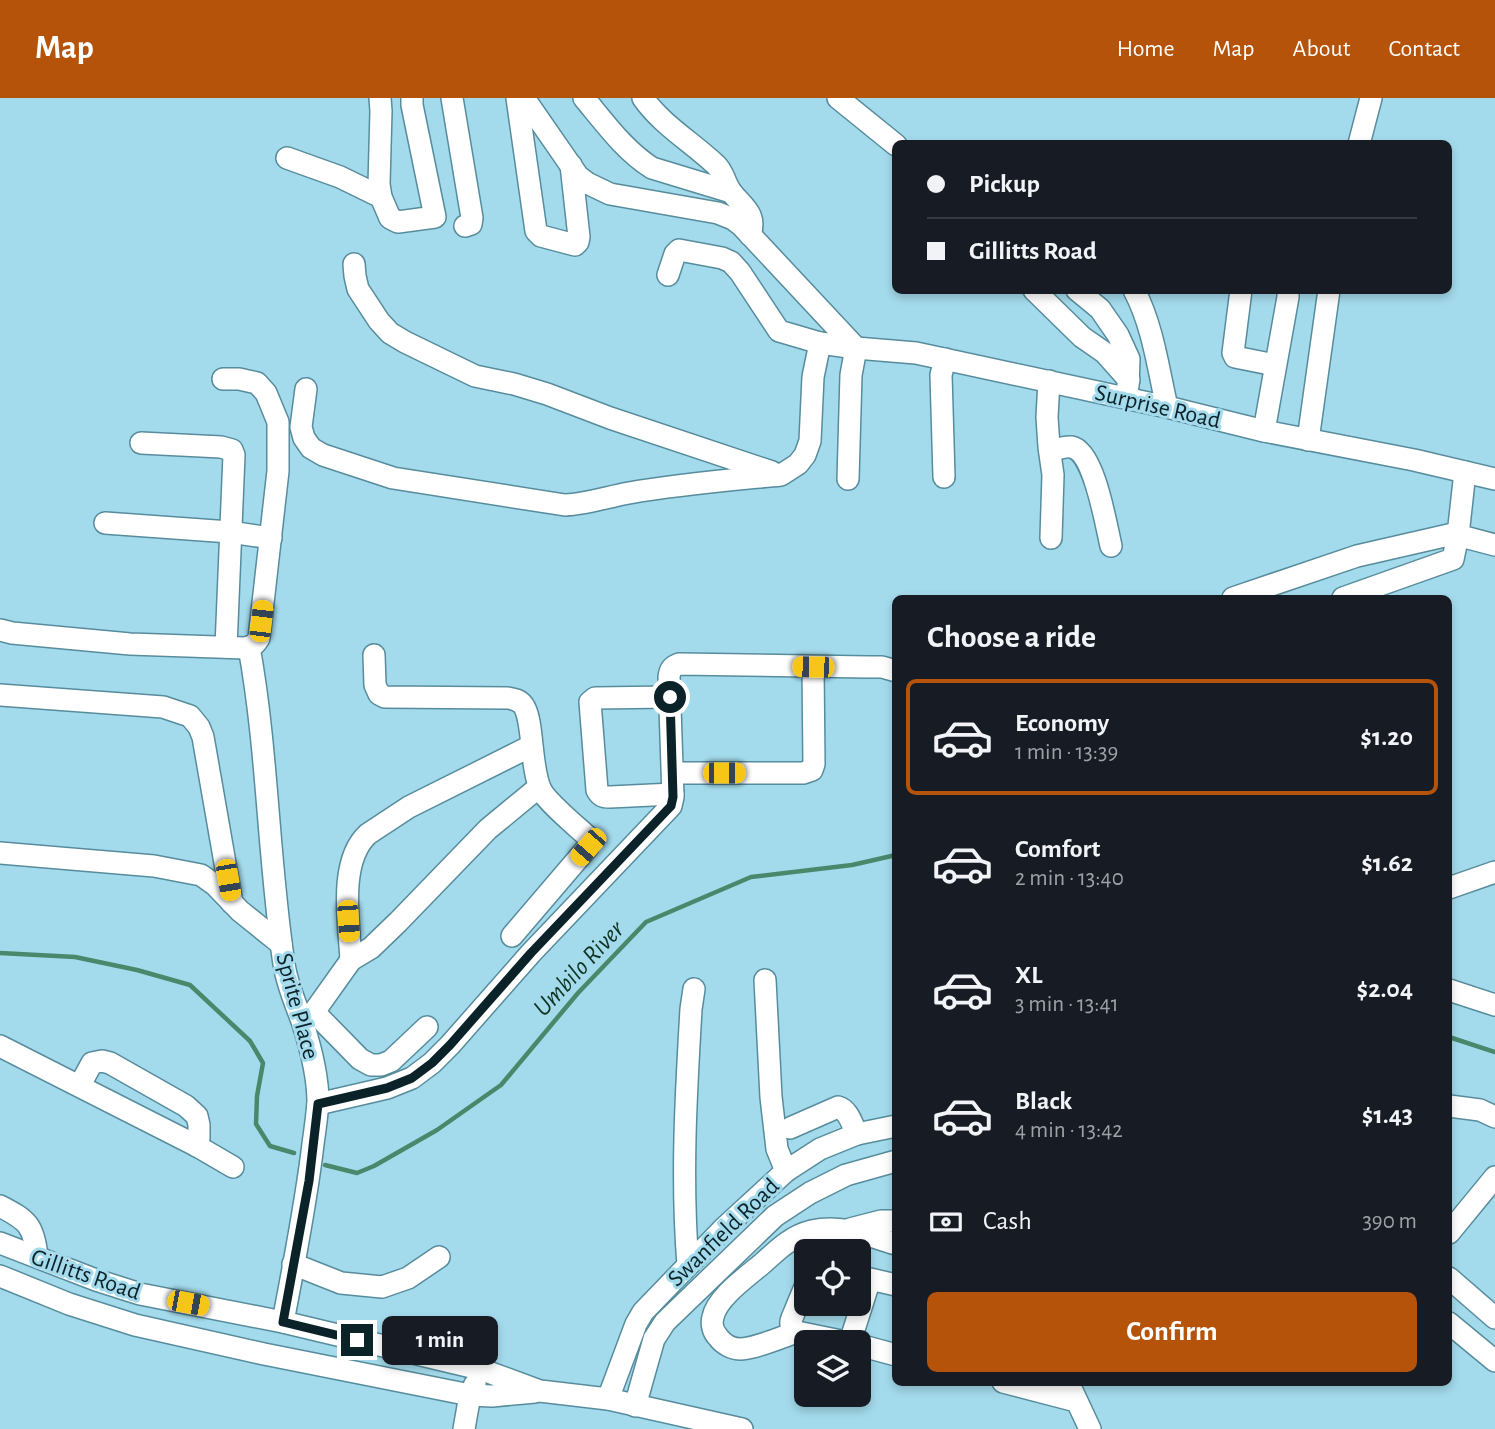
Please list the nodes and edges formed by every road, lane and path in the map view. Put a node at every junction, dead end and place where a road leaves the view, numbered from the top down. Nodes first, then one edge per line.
1 (380, 98) edge
2 (412, 98) edge
3 (452, 98) edge
4 (517, 98) edge
5 (524, 98) edge
6 (584, 98) edge
7 (643, 98) edge
8 (838, 98) edge
9 (851, 98) edge
10 (1371, 98) edge
11 (888, 139) edge
12 (1360, 140) edge
13 (288, 158) dead end
14 (571, 165) junction
15 (731, 192) junction
16 (382, 197) junction
17 (466, 226) dead end
18 (750, 235) junction
19 (354, 264) dead end
20 (667, 275) dead end
21 (1038, 294) edge
22 (1082, 294) edge
23 (1136, 294) edge
24 (1240, 294) edge
25 (1289, 294) edge
26 (1328, 294) edge
27 (820, 343) junction
28 (856, 348) junction
29 (945, 359) junction
30 (1275, 365) junction
31 (223, 379) dead end
32 (1049, 381) junction
33 (306, 389) dead end
34 (1128, 389) junction
35 (1167, 407) junction
36 (1264, 431) junction
37 (1308, 440) junction
38 (141, 443) dead end
39 (1050, 451) junction
40 (1465, 472) junction
41 (781, 475) junction
42 (944, 477) dead end
43 (848, 479) dead end
44 (1495, 479) edge
45 (105, 523) dead end
46 (230, 532) junction
47 (1458, 535) junction
48 (271, 538) junction
49 (1051, 538) dead end
50 (1495, 545) edge
51 (1111, 546) dead end
52 (1242, 595) edge
53 (1351, 595) edge
54 (0, 630) edge
55 (226, 647) junction
56 (249, 647) junction
57 (374, 654) dead end
58 (813, 667) junction
59 (892, 670) edge
60 (0, 695) edge
61 (670, 697) junction
62 (531, 746) junction
63 (673, 783) junction
64 (539, 787) junction
65 (0, 853) edge
66 (1495, 872) edge
67 (1452, 887) edge
68 (232, 904) junction
69 (512, 936) dead end
70 (281, 944) junction
71 (351, 960) junction
72 (765, 980) dead end
73 (694, 989) dead end
74 (1452, 991) edge
75 (1489, 999) edge
76 (309, 1019) junction
77 (427, 1027) dead end
78 (0, 1046) edge
79 (80, 1085) junction
80 (318, 1104) junction
81 (1452, 1106) edge
82 (1495, 1117) edge
83 (892, 1127) edge
84 (789, 1128) dead end
85 (847, 1138) junction
86 (197, 1146) junction
87 (892, 1162) edge
88 (233, 1167) dead end
89 (786, 1171) junction
90 (850, 1174) junction
91 (1495, 1177) edge
92 (0, 1206) edge
93 (892, 1221) edge
94 (724, 1228) junction
95 (1452, 1229) edge
96 (846, 1230) junction
97 (0, 1243) edge
98 (892, 1243) edge
99 (743, 1247) junction
100 (37, 1257) junction
101 (439, 1257) dead end
102 (293, 1264) junction
103 (688, 1265) junction
104 (0, 1276) edge
105 (871, 1279) edge
106 (1452, 1281) edge
107 (892, 1284) edge
108 (794, 1313) edge
109 (1495, 1318) edge
110 (283, 1322) junction
111 (1452, 1325) edge
112 (795, 1330) edge
113 (794, 1333) edge
114 (871, 1348) edge
115 (892, 1354) edge
116 (1495, 1361) edge
117 (481, 1369) junction
118 (1031, 1386) edge
119 (540, 1391) junction
120 (1072, 1392) edge
121 (470, 1395) junction
122 (608, 1399) junction
123 (635, 1406) junction
124 (464, 1429) edge
125 (742, 1429) edge
126 (1090, 1429) edge

1 - 16 street
2 - 16 street
3 - 17 street
4 - 14 street
5 - 14 street
6 - 15 street
7 - 15 street
8 - 11 street
9 - 11 street
10 - 12 street
13 - 16 street
14 - 18 street
15 - 18 street
18 - 28 street
19 - 41 street
20 - 27 street, Surprise Road
21 - 34 street
22 - 34 street
23 - 35 street
24 - 30 street
25 - 30 street
26 - 37 street
27 - 28 street, Surprise Road
27 - 41 street
28 - 29 street, Surprise Road
28 - 43 street
29 - 32 street, Surprise Road
29 - 42 street
30 - 36 street
31 - 48 street
32 - 34 street, Surprise Road
32 - 39 street
33 - 41 street
34 - 35 street, Surprise Road
35 - 36 street, Surprise Road
36 - 37 street, Surprise Road
37 - 40 street, Surprise Road
38 - 46 street
39 - 49 street
39 - 51 street
40 - 44 street, Surprise Road
40 - 47 street
45 - 46 street
46 - 48 street
46 - 55 street
47 - 50 street
47 - 52 street
47 - 53 street
48 - 56 street
54 - 55 street
55 - 56 street
56 - 70 street, Sprite Place
57 - 62 street
58 - 59 street
58 - 61 street
58 - 63 street
60 - 68 street
61 - 63 street
61 - 63 street
62 - 64 street
62 - 71 street
63 - 80 street
64 - 69 street
64 - 71 street
65 - 68 street
66 - 67 street
68 - 70 street
70 - 76 street, Sprite Place
71 - 76 street
72 - 89 street
73 - 103 street
74 - 75 street
76 - 77 street
76 - 80 street, Sprite Place
78 - 79 street
79 - 86 street
79 - 86 street
80 - 102 street, Sprite Place
81 - 82 street
83 - 85 street, Swanfield Road
84 - 85 street
85 - 89 street, Swanfield Road
85 - 90 street
86 - 88 street
87 - 90 street, Swanfield Road
89 - 94 street, Swanfield Road
90 - 99 street, Swanfield Road
91 - 95 street
92 - 100 street
93 - 96 street
94 - 99 street
94 - 103 street, Swanfield Road
96 - 98 street
96 - 113 street
97 - 100 street, Gillitts Road
99 - 123 street, Swanfield Road
100 - 110 street, Gillitts Road
101 - 102 street
102 - 110 street, Sprite Place
103 - 122 street, Swanfield Road
104 - 121 street, Gillitts Road
105 - 107 street
106 - 109 street
108 - 112 street
110 - 117 street, Gillitts Road
111 - 116 street
114 - 115 street
117 - 119 street, Gillitts Road
117 - 121 street
118 - 120 street
119 - 121 street, Gillitts Road
119 - 122 street, Gillitts Road
120 - 126 street
121 - 124 street
122 - 123 street, Gillitts Road
123 - 125 street, Gillitts Road

